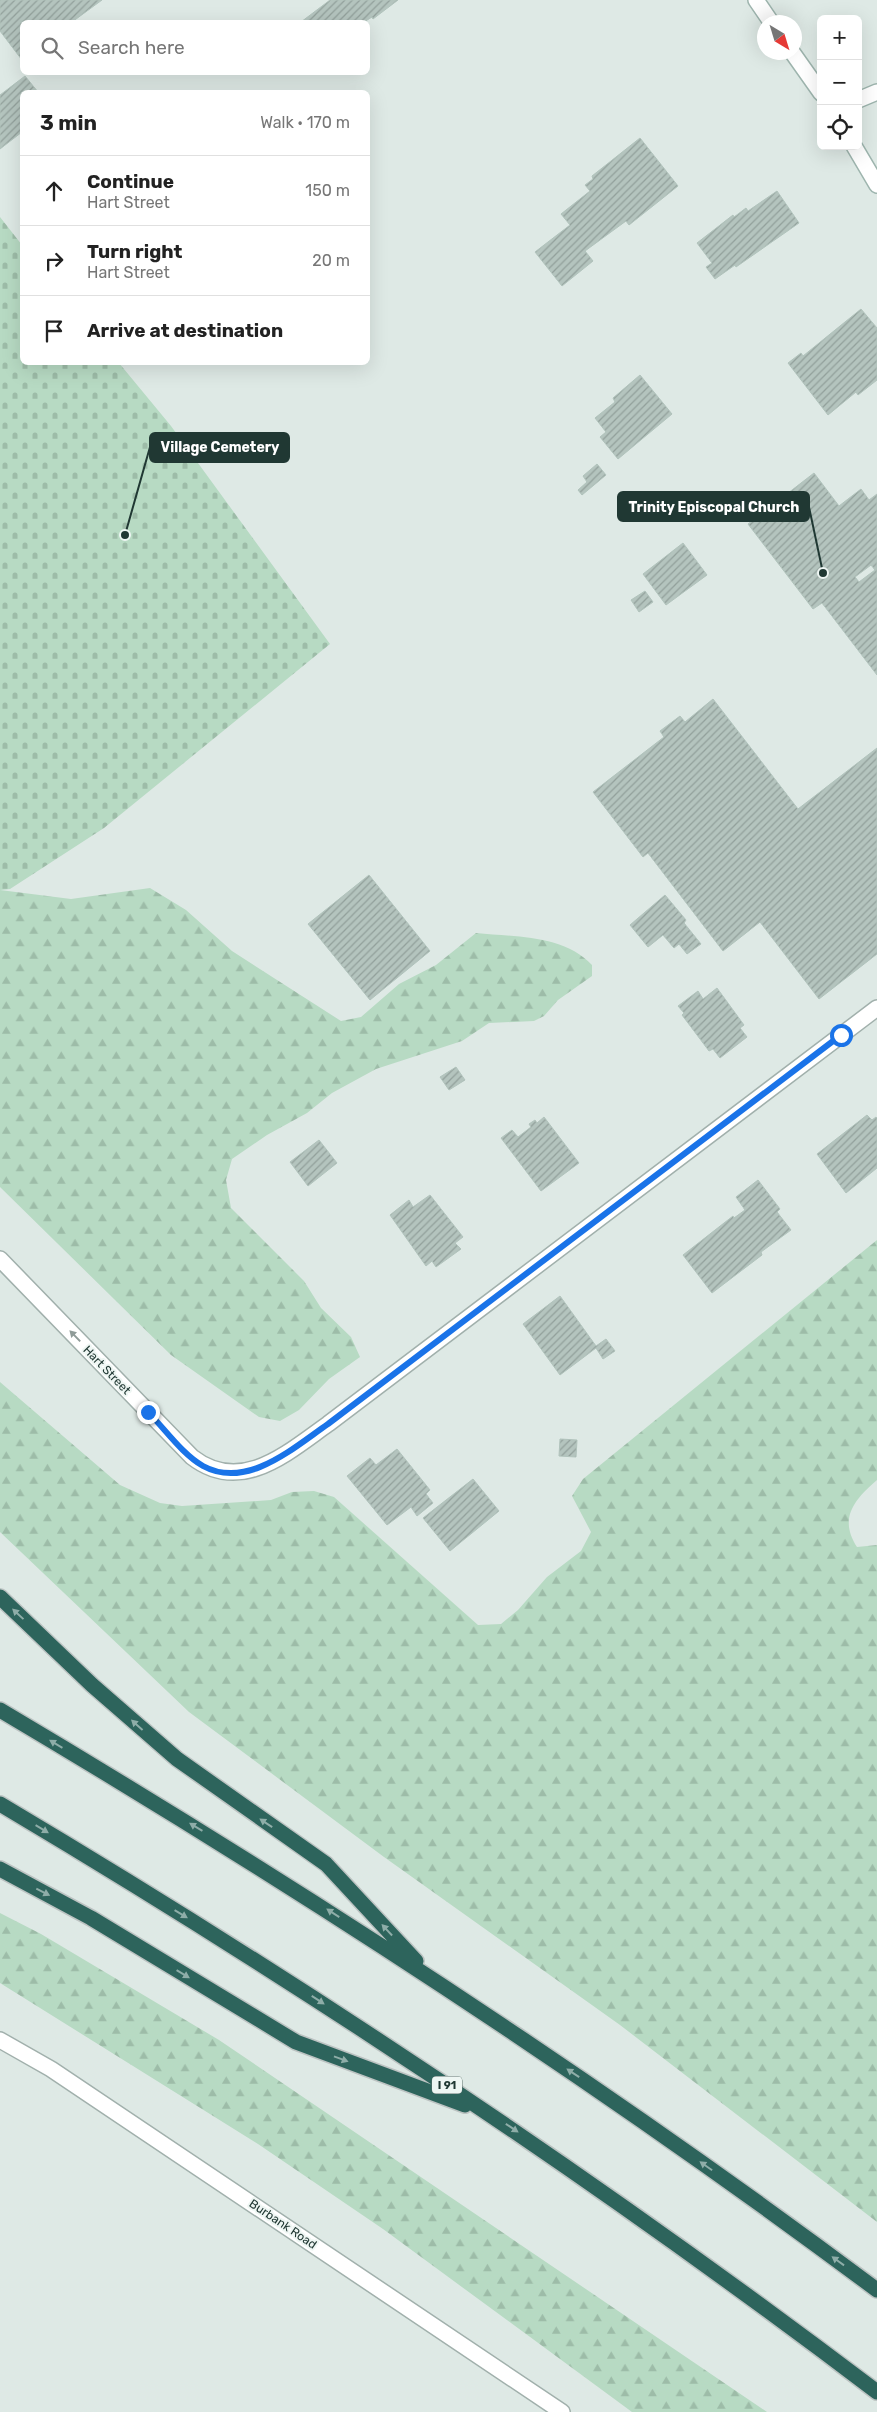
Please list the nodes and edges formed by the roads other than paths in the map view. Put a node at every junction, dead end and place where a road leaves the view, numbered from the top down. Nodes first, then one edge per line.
1 (756, 0) edge
2 (767, 15) edge
3 (798, 60) edge
4 (817, 87) edge
5 (877, 92) edge
6 (862, 98) edge
7 (856, 150) edge
8 (877, 185) edge
9 (877, 1008) edge
10 (0, 1259) edge
11 (0, 1597) edge
12 (0, 1710) edge
13 (0, 1804) edge
14 (0, 1870) edge
15 (432, 1978) junction
16 (0, 2040) edge
17 (490, 2114) junction
18 (877, 2290) edge
19 (877, 2392) edge
20 (562, 2412) edge

1 - 2 street
3 - 4 street
5 - 6 street
7 - 8 street
9 -> 10 street, Hart Street
15 -> 11 highway
15 -> 12 highway
13 -> 17 highway, I 91
14 -> 17 highway
18 -> 15 highway
16 - 20 street, Burbank Road
17 -> 19 highway, I 91

